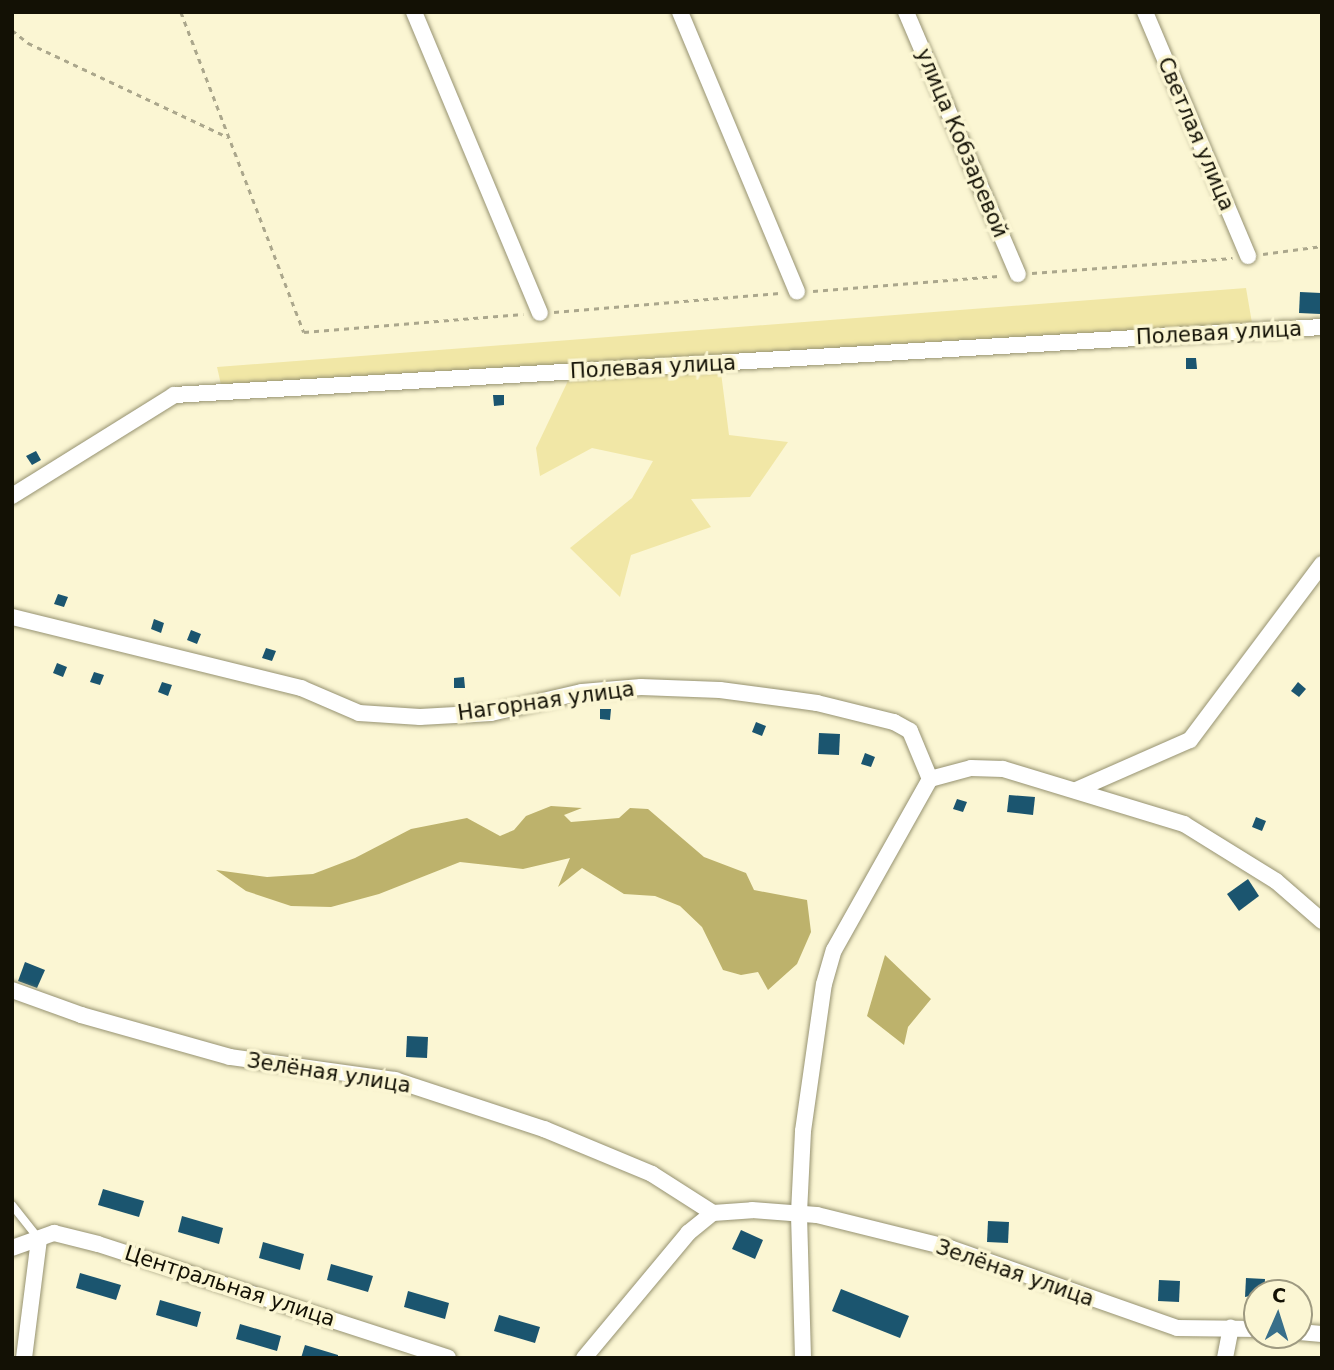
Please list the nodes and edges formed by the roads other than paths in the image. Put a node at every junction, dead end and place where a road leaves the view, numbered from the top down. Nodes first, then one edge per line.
1 (414, 12) edge
2 (680, 12) edge
3 (906, 12) edge
4 (1145, 12) edge
5 (1248, 256) road end
6 (1018, 274) road end
7 (796, 292) road end
8 (540, 313) road end
9 (1322, 327) edge
10 (12, 496) edge
11 (1322, 564) edge
12 (12, 617) edge
13 (930, 779) junction
14 (1076, 790) junction
15 (1322, 921) edge
16 (12, 990) edge
17 (12, 1205) edge
18 (713, 1213) junction
19 (799, 1213) junction
20 (39, 1239) junction
21 (12, 1248) edge
22 (1231, 1328) junction
23 (1243, 1328) edge
24 (24, 1358) edge
25 (448, 1358) edge
26 (584, 1358) edge
27 (803, 1358) edge
28 (1225, 1358) edge

1 - 8 street
2 - 7 street
3 - 6 street, улица Кобзаревой
4 - 5 street, Светлая улица
9 - 10 street, Полевая улица
11 - 14 street
12 - 13 street, Нагорная улица
13 - 14 street
13 - 19 street
14 - 15 street
16 - 18 street, Зелёная улица
17 - 20 lane
18 - 19 street, Зелёная улица
18 - 26 street
19 - 22 street, Зелёная улица
19 - 27 street
20 - 21 street, Центральная улица
20 - 24 street
20 - 25 street, Центральная улица
22 - 23 street, Зелёная улица
22 - 28 street

